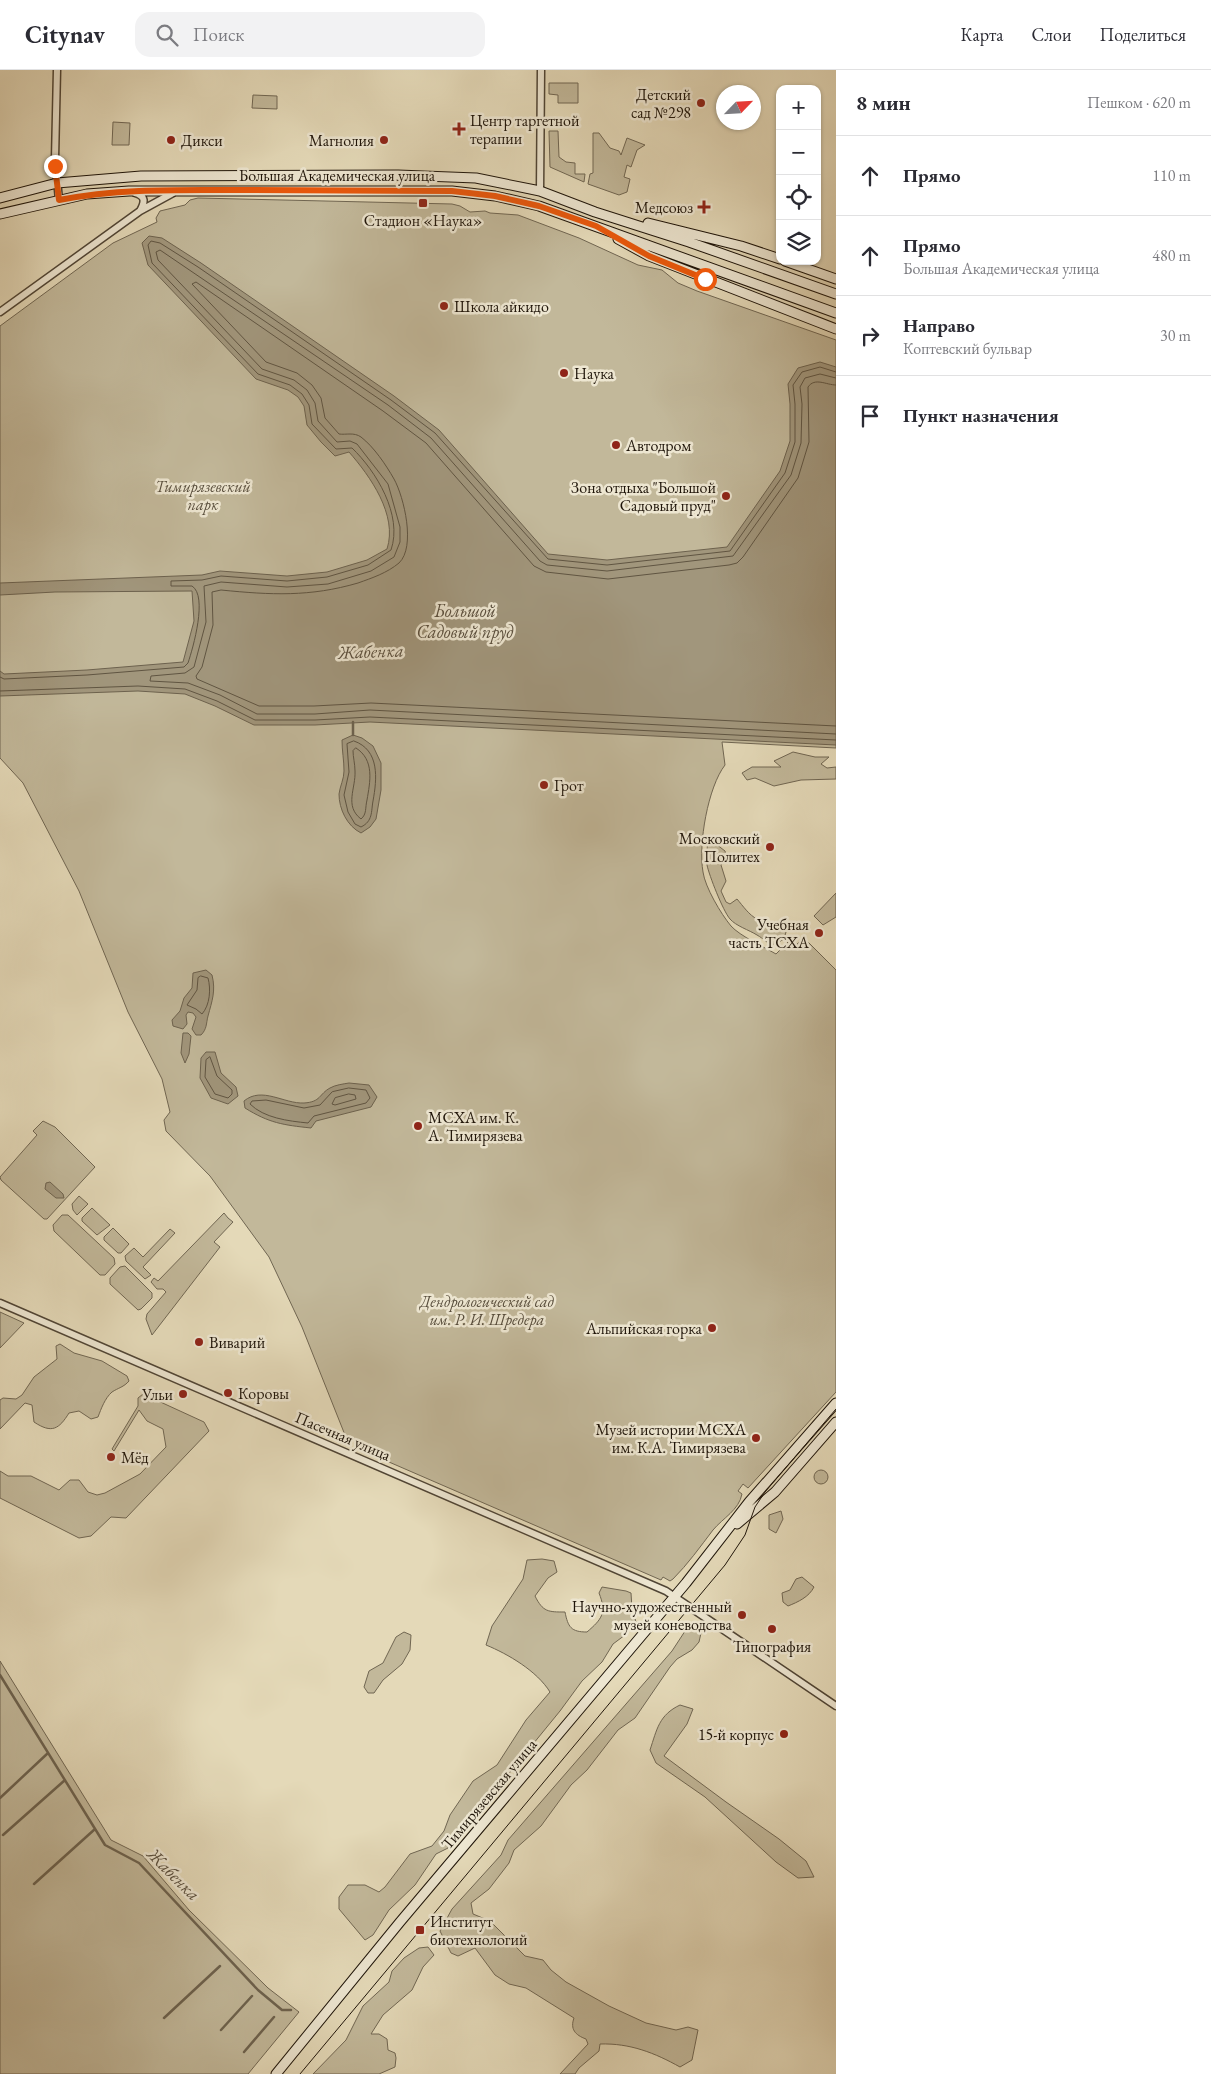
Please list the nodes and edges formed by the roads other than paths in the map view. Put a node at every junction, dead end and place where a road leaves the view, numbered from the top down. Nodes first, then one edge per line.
1 (57, 70) edge
2 (541, 70) edge
3 (57, 184) junction
4 (181, 190) junction
5 (129, 191) junction
6 (540, 191) junction
7 (0, 198) edge
8 (59, 200) junction
9 (140, 211) junction
10 (595, 212) junction
11 (0, 214) edge
12 (596, 226) junction
13 (776, 259) edge
14 (796, 265) edge
15 (836, 279) edge
16 (836, 294) edge
17 (0, 312) edge
18 (836, 313) edge
19 (836, 329) edge
20 (0, 1303) edge
21 (836, 1403) edge
22 (836, 1422) edge
23 (725, 1534) junction
24 (675, 1596) junction
25 (836, 1706) edge
26 (276, 2074) edge

1 - 3 street
2 - 6 street
3 - 6 main road, Большая Академическая улица
3 - 7 main road, Большая Академическая улица
3 - 8 street
4 - 5 main road, Большая Академическая улица
4 - 9 street
4 - 12 main road, Большая Академическая улица
5 - 8 main road, Большая Академическая улица
5 - 9 street
6 - 10 main road, Большая Академическая улица
8 - 11 main road, Большая Академическая улица
9 - 17 street
10 - 13 main road
10 - 16 main road, Большая Академическая улица
12 - 18 main road, Большая Академическая улица
12 - 19 main road
14 - 15 main road
20 - 24 street, Пасечная улица
21 - 23 main road, Тимирязевская улица
22 - 23 main road, Тимирязевская улица
23 - 24 main road, Тимирязевская улица
24 - 25 street, Пасечная улица
24 - 26 main road, Тимирязевская улица

